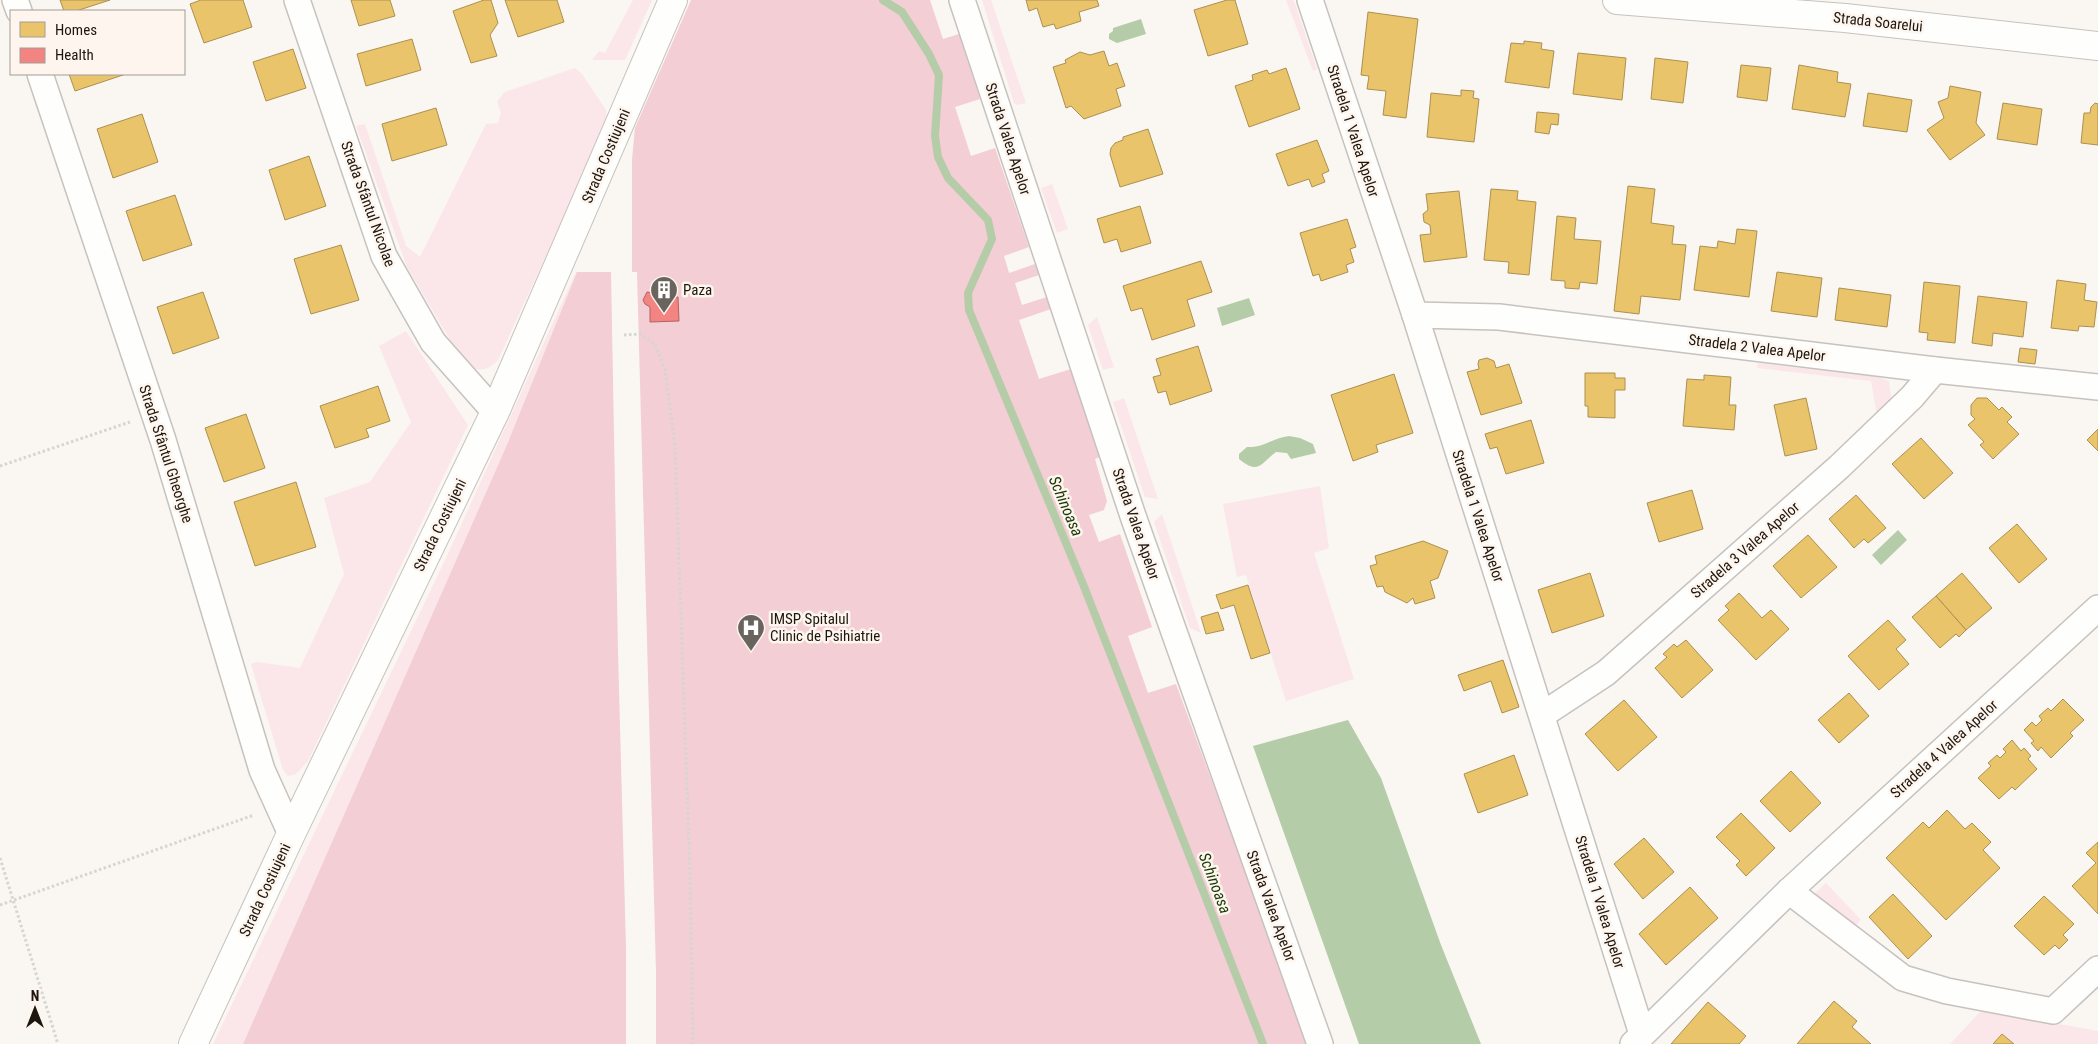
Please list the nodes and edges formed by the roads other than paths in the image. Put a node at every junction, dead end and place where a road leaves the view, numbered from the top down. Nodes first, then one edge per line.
1 (296, 0) edge
2 (673, 0) edge
3 (962, 0) edge
4 (1310, 0) edge
5 (1617, 0) edge
6 (1658, 2) edge
7 (2098, 46) edge
8 (40, 75) edge
9 (1415, 316) junction
10 (1935, 370) junction
11 (2098, 387) edge
12 (495, 412) junction
13 (2098, 608) edge
14 (1542, 715) junction
15 (291, 834) junction
16 (1789, 891) junction
17 (2098, 969) edge
18 (1637, 1039) edge
19 (192, 1044) edge
20 (1320, 1044) edge

1 - 12 street, Strada Sfântul Nicolae
2 - 12 street, Strada Costiujeni
3 - 20 street, Strada Valea Apelor
4 - 9 street, Stradela 1 Valea Apelor
5 - 6 street, Strada Soarelui
6 - 7 street, Strada Soarelui
8 - 15 street, Strada Sfântul Gheorghe
9 - 10 street, Stradela 2 Valea Apelor
9 - 14 street, Stradela 1 Valea Apelor
10 - 11 street, Stradela 2 Valea Apelor
10 - 14 street, Stradela 3 Valea Apelor
12 - 15 street, Strada Costiujeni
13 - 16 street, Stradela 4 Valea Apelor
14 - 18 street, Stradela 1 Valea Apelor
15 - 19 street, Strada Costiujeni
16 - 17 street
16 - 18 street, Stradela 4 Valea Apelor

